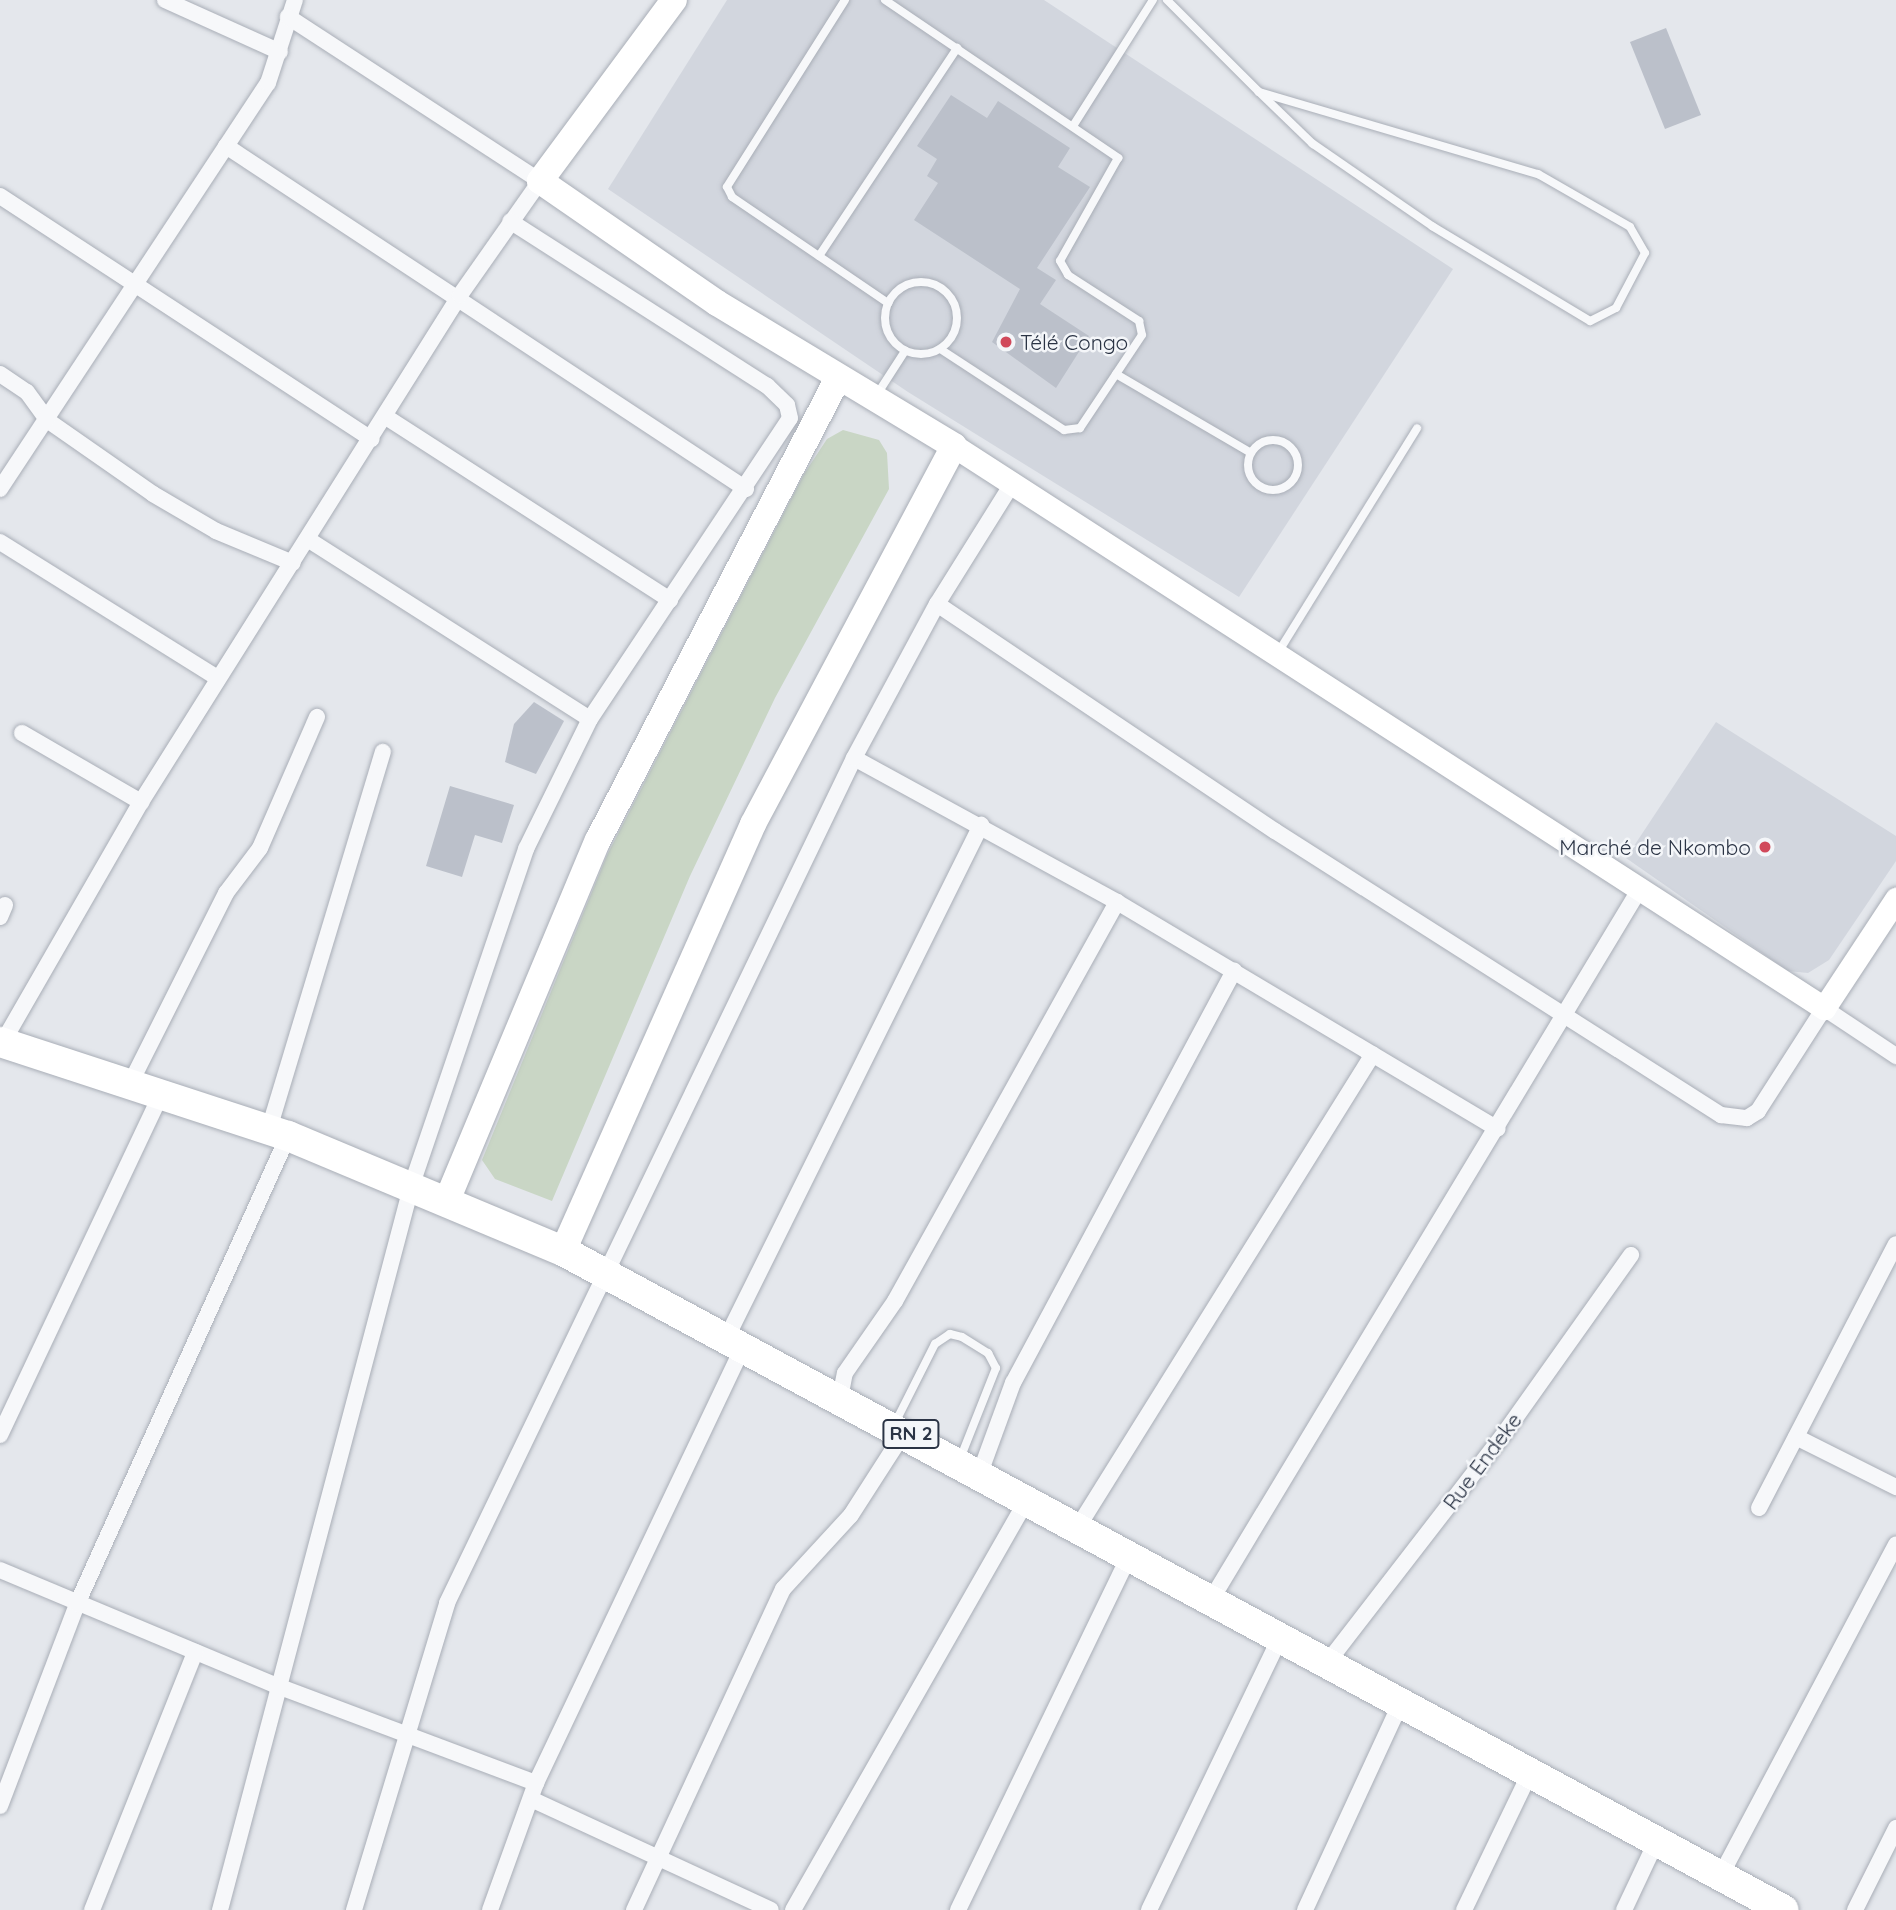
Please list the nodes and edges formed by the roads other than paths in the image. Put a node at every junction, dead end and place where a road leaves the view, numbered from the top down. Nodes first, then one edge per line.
1 (165, 0) edge
2 (295, 0) edge
3 (674, 0) edge
4 (845, 0) edge
5 (886, 0) edge
6 (1153, 0) edge
7 (1167, 0) edge
8 (288, 16) junction
9 (957, 48) junction
10 (280, 52) junction
11 (1258, 92) junction
12 (1073, 126) junction
13 (226, 146) junction
14 (540, 181) junction
15 (0, 196) edge
16 (510, 221) junction
17 (819, 256) junction
18 (133, 288) junction
19 (460, 295) junction
20 (888, 303) junction
21 (940, 349) junction
22 (905, 351) junction
23 (0, 374) edge
24 (1116, 374) junction
25 (838, 378) junction
26 (874, 399) junction
27 (386, 417) junction
28 (47, 420) junction
29 (1417, 428) dead end
30 (372, 439) junction
31 (954, 446) junction
32 (1251, 453) junction
33 (1014, 481) junction
34 (0, 489) edge
35 (746, 489) junction
36 (309, 540) junction
37 (0, 541) edge
38 (293, 563) junction
39 (670, 600) junction
40 (937, 604) junction
41 (1279, 651) junction
42 (218, 678) junction
43 (317, 717) dead end
44 (590, 719) junction
45 (22, 733) dead end
46 (383, 752) dead end
47 (854, 758) junction
48 (141, 802) junction
49 (981, 825) junction
50 (1641, 887) junction
51 (1896, 899) edge
52 (1117, 902) junction
53 (1234, 970) junction
54 (1824, 1008) junction
55 (1566, 1017) junction
56 (1, 1044) edge
57 (1373, 1054) junction
58 (1896, 1056) edge
59 (131, 1082) junction
60 (162, 1093) junction
61 (1497, 1129) junction
62 (279, 1132) junction
63 (412, 1184) junction
64 (448, 1198) junction
65 (1896, 1244) edge
66 (563, 1251) junction
67 (1631, 1255) dead end
68 (602, 1272) junction
69 (736, 1341) junction
70 (840, 1398) junction
71 (900, 1428) junction
72 (0, 1435) edge
73 (1796, 1437) junction
74 (970, 1468) junction
75 (1896, 1488) edge
76 (1027, 1499) junction
77 (1759, 1508) dead end
78 (1078, 1527) junction
79 (1896, 1545) edge
80 (1129, 1557) junction
81 (0, 1570) edge
82 (1211, 1600) junction
83 (78, 1604) junction
84 (1281, 1636) junction
85 (195, 1652) junction
86 (1328, 1663) junction
87 (275, 1685) junction
88 (1401, 1702) junction
89 (408, 1734) junction
90 (1529, 1774) junction
91 (534, 1791) junction
92 (0, 1806) edge
93 (1896, 1828) edge
94 (1657, 1840) junction
95 (655, 1855) junction
96 (1721, 1874) junction
97 (1777, 1908) edge
98 (92, 1910) edge
99 (220, 1910) edge
100 (354, 1910) edge
101 (490, 1910) edge
102 (634, 1910) edge
103 (771, 1910) edge
104 (793, 1910) edge
105 (958, 1910) edge
106 (1149, 1910) edge
107 (1305, 1910) edge
108 (1464, 1910) edge
109 (1624, 1910) edge
110 (1855, 1910) edge

1 - 10 street
2 - 8 street
3 - 14 main road
4 - 17 lane
5 - 9 lane
6 - 12 lane
7 - 11 lane
8 - 10 street
8 - 14 street
9 - 12 lane
9 - 17 lane
10 - 13 street
11 - 11 lane
12 - 24 lane
13 - 18 street
13 - 19 street
14 - 16 street
14 - 25 main road
15 - 18 street
16 - 19 street
16 - 35 street
17 - 20 lane
18 - 28 street
18 - 30 street
19 - 27 street
19 - 35 street
20 - 21 lane
20 - 22 lane
21 - 22 lane
21 - 24 lane
22 - 26 lane
23 - 28 street
24 - 32 lane
25 - 26 main road
25 - 64 main road
26 - 31 main road
27 - 30 street
27 - 39 street
28 - 34 street
28 - 38 street
29 - 41 lane
30 - 36 street
31 - 33 street
31 - 66 main road
32 - 32 lane
33 - 40 street
33 - 41 street
35 - 39 street
36 - 38 street
36 - 44 street
37 - 42 street
38 - 42 street
39 - 44 street
40 - 47 street
40 - 55 street
41 - 50 street
42 - 48 street
43 - 59 street
44 - 63 street
45 - 48 street
46 - 62 street
47 - 49 street
47 - 68 street
48 - 56 street
49 - 52 street
49 - 69 street
50 - 54 street
50 - 55 street
51 - 54 street
52 - 53 street
52 - 70 street
53 - 57 street
53 - 74 street
54 - 55 street
54 - 58 street
55 - 61 street
56 - 59 highway, RN 2
57 - 61 street
57 - 78 street
59 - 60 highway, RN 2
60 - 62 highway, RN 2
60 - 72 street
61 - 82 street
62 - 63 highway, RN 2
62 - 83 street
63 - 64 highway, RN 2
63 - 87 street
64 - 66 highway, RN 2
65 - 73 street
66 - 68 highway, RN 2
67 - 86 street, Rue Endeke
68 - 69 highway, RN 2
68 - 89 street
69 - 70 highway, RN 2
69 - 91 street
70 - 71 highway, RN 2
71 - 74 highway, RN 2
71 - 74 lane
71 - 95 street
73 - 75 street
73 - 77 street
74 - 76 highway, RN 2
76 - 78 highway, RN 2
76 - 104 street
78 - 80 highway, RN 2
79 - 96 street
80 - 82 highway, RN 2
80 - 105 street
81 - 83 street
82 - 84 highway, RN 2
83 - 85 street
83 - 92 street
84 - 86 highway, RN 2
84 - 106 street
85 - 87 street
85 - 98 street
86 - 88 highway, RN 2
87 - 89 street
87 - 99 street
88 - 90 highway, RN 2
88 - 107 street
89 - 91 street
89 - 100 street
90 - 94 highway, RN 2
90 - 108 street
91 - 95 street
91 - 101 street
93 - 110 street
94 - 96 highway, RN 2
94 - 109 street
95 - 102 street
95 - 103 street
96 - 97 highway, RN 2

